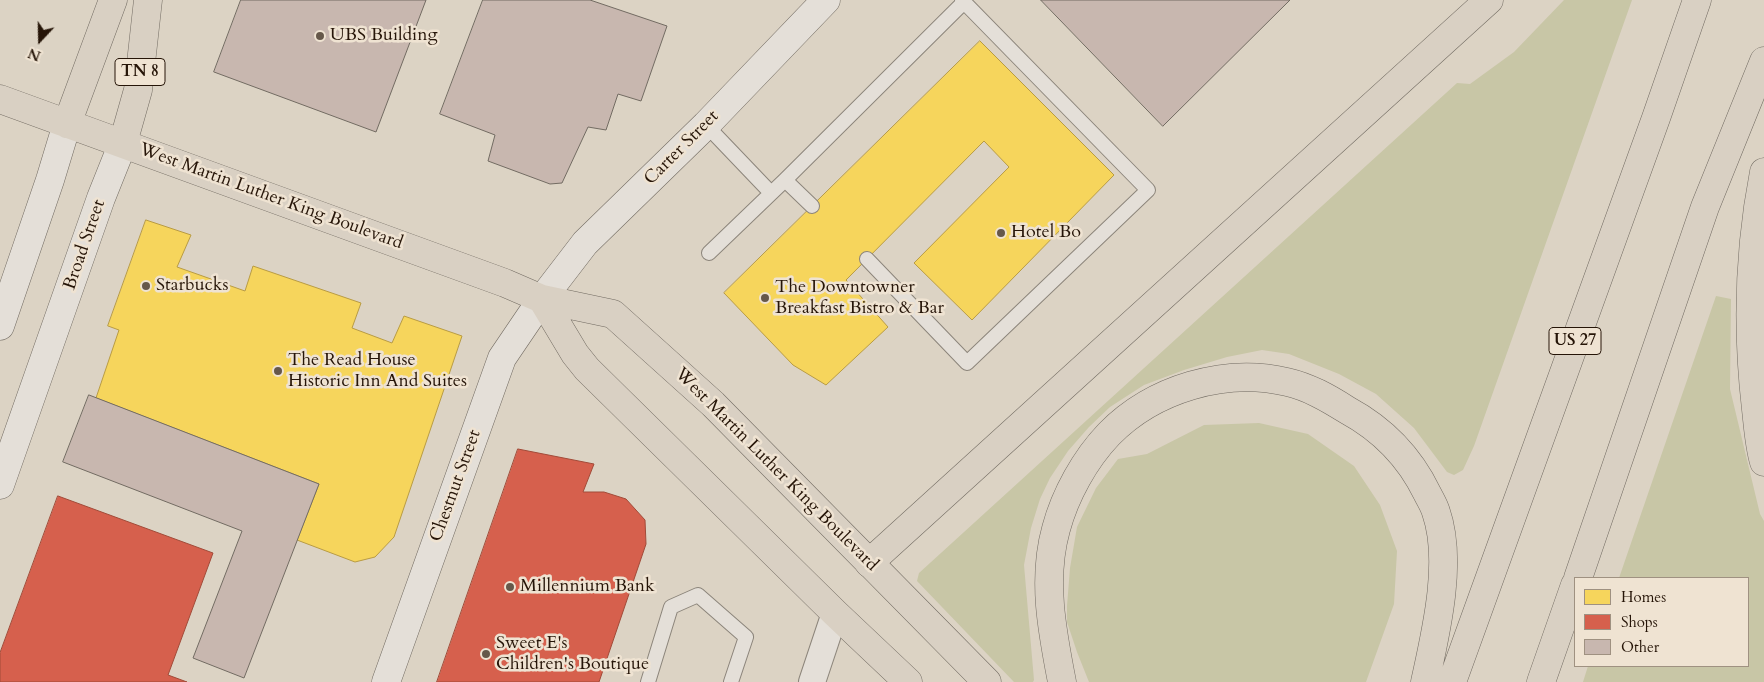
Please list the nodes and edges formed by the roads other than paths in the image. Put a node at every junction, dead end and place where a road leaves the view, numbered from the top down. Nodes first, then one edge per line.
1 (113, 0) edge
2 (148, 0) edge
3 (826, 0) edge
4 (1489, 0) edge
5 (1697, 0) edge
6 (963, 1) edge
7 (1764, 61) edge
8 (0, 99) edge
9 (67, 124) junction
10 (706, 125) junction
11 (123, 143) junction
12 (1764, 172) edge
13 (785, 180) junction
14 (771, 193) junction
15 (812, 206) dead end
16 (709, 253) dead end
17 (867, 259) dead end
18 (542, 298) junction
19 (0, 326) edge
20 (1764, 462) edge
21 (0, 486) edge
22 (870, 563) junction
23 (1578, 577) edge
24 (1574, 588) edge
25 (835, 613) junction
26 (386, 682) edge
27 (648, 682) edge
28 (731, 682) edge
29 (812, 682) edge
30 (908, 682) edge
31 (987, 682) edge
32 (1062, 682) edge
33 (1425, 682) edge
34 (1452, 682) edge
35 (1542, 682) edge

1 - 9 main road, TN 8
2 - 11 main road, Broad Street / TN 8
3 - 10 street, Carter Street
4 - 22 main road
5 - 34 main road, US 27
6 - 13 lane
6 - 17 lane
7 - 23 main road
8 - 9 main road, West Martin Luther King Boulevard
9 - 11 main road, West Martin Luther King Boulevard
9 - 19 street
10 - 14 lane
10 - 18 street, Carter Street
11 - 18 main road, West Martin Luther King Boulevard
11 - 21 street, Broad Street
12 - 20 main road
13 - 14 lane
13 - 15 lane
14 - 16 lane
18 - 22 main road, West Martin Luther King Boulevard
18 - 25 main road
18 - 26 street, Chestnut Street
22 - 31 main road, West Martin Luther King Boulevard
24 - 35 main road
25 - 29 street
25 - 30 main road
27 - 28 lane
32 - 33 main road

